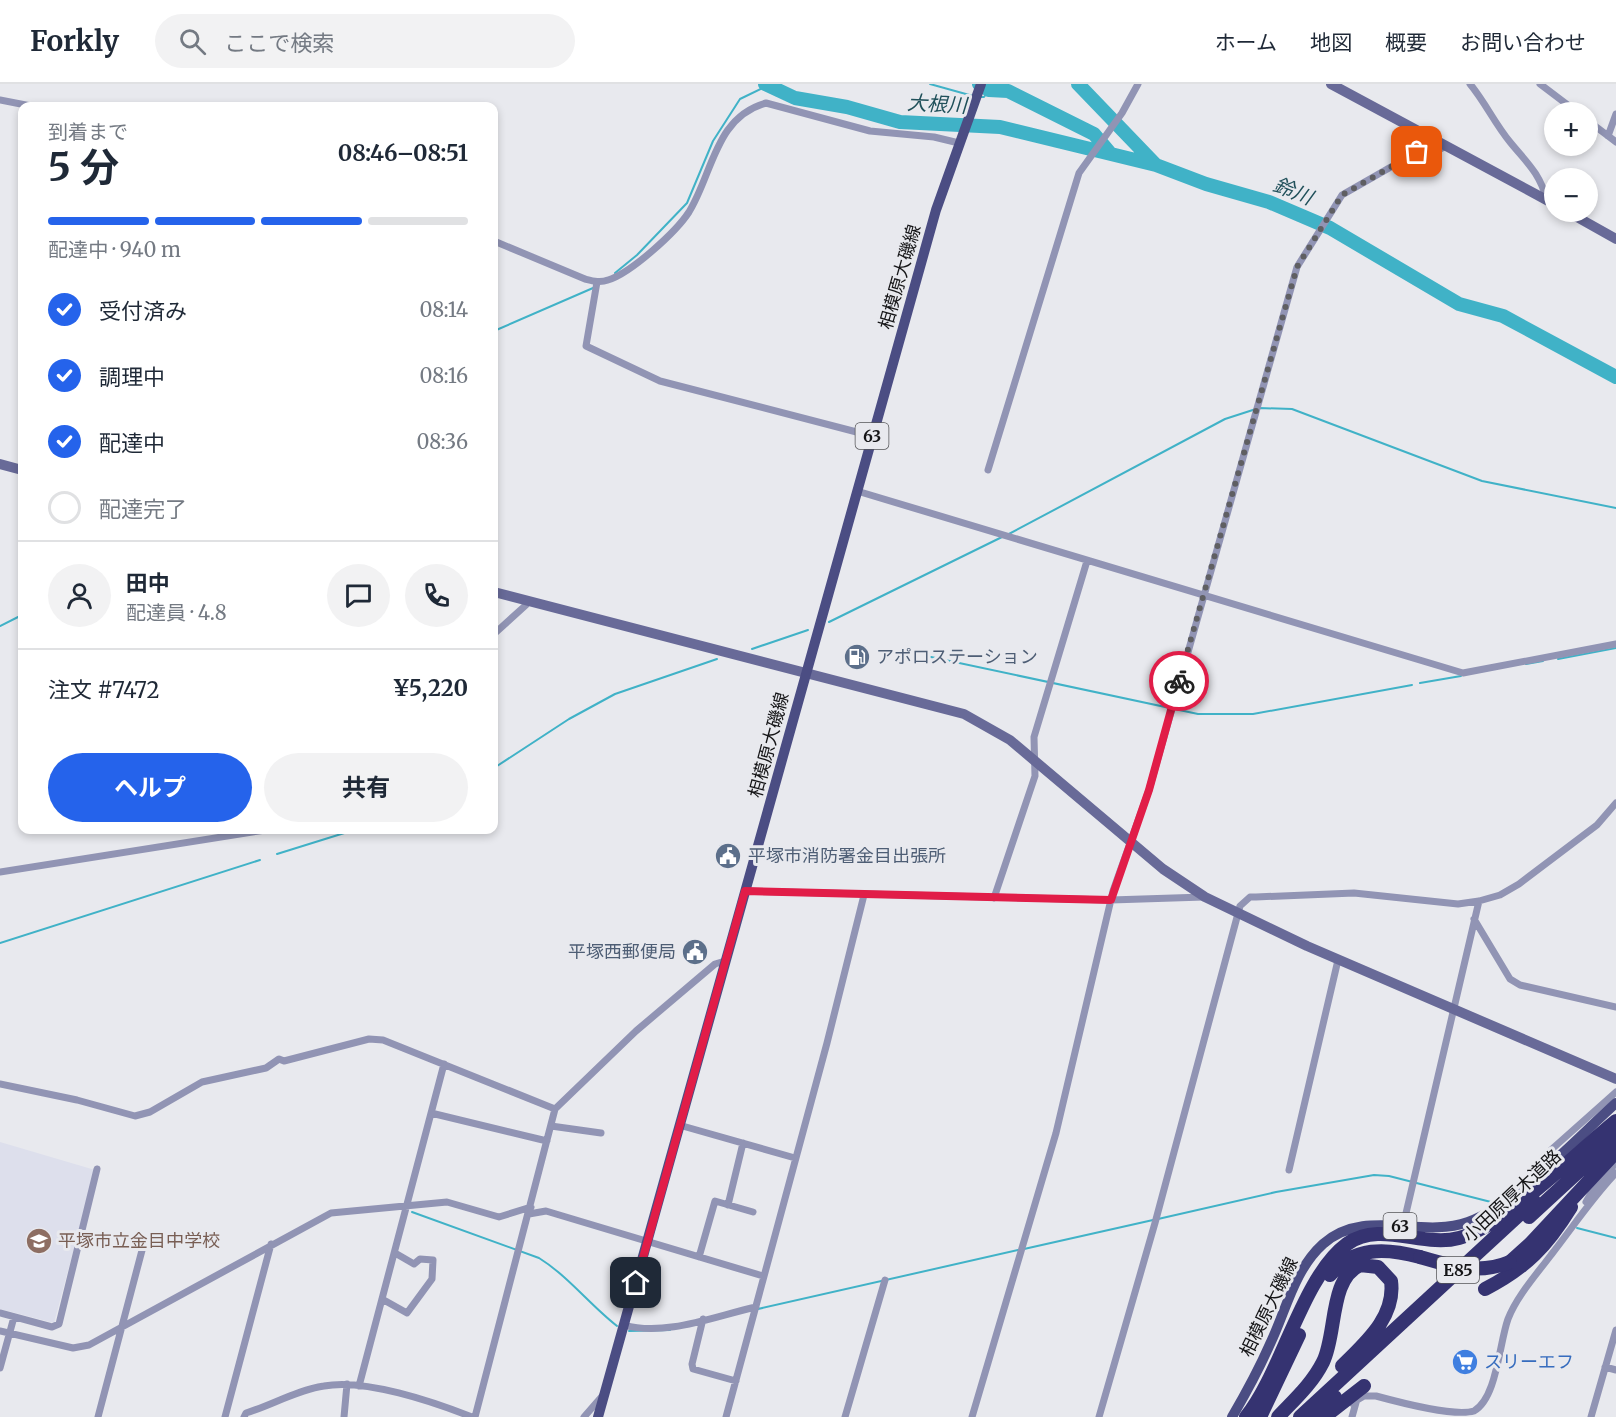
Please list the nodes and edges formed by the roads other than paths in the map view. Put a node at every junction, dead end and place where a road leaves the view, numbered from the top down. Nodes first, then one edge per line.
1 (981, 84) edge
2 (1138, 84) edge
3 (1331, 84) edge
4 (1470, 84) edge
5 (1539, 84) edge
6 (0, 100) edge
7 (1563, 102) edge
8 (18, 103) edge
9 (1616, 114) edge
10 (1598, 128) edge
11 (1608, 136) junction
12 (959, 141) junction
13 (1616, 142) edge
14 (1446, 146) junction
15 (1544, 188) edge
16 (1544, 198) edge
17 (1586, 222) edge
18 (1616, 239) edge
19 (498, 243) edge
20 (597, 282) junction
21 (872, 436) junction
22 (0, 464) edge
23 (18, 469) edge
24 (988, 470) dead end
25 (857, 490) junction
26 (1087, 561) junction
27 (498, 592) edge
28 (1203, 595) junction
29 (527, 600) junction
30 (498, 630) edge
31 (1616, 644) edge
32 (805, 673) junction
33 (1034, 760) junction
34 (1616, 803) edge
35 (240, 834) edge
36 (1131, 841) junction
37 (0, 872) edge
38 (745, 891) junction
39 (864, 895) junction
40 (1205, 897) junction
41 (994, 898) junction
42 (1111, 900) junction
43 (1479, 902) junction
44 (1237, 914) junction
45 (1474, 919) junction
46 (1338, 960) junction
47 (725, 961) junction
48 (1616, 1007) edge
49 (1453, 1009) junction
50 (444, 1064) junction
51 (1616, 1079) edge
52 (0, 1084) edge
53 (1616, 1092) edge
54 (1616, 1103) edge
55 (555, 1109) junction
56 (431, 1113) junction
57 (1616, 1122) edge
58 (680, 1125) junction
59 (551, 1126) junction
60 (601, 1133) dead end
61 (1616, 1137) edge
62 (547, 1141) junction
63 (743, 1143) junction
64 (1616, 1152) edge
65 (795, 1158) junction
66 (1616, 1163) edge
67 (97, 1169) dead end
68 (1289, 1170) dead end
69 (1540, 1171) junction
70 (1616, 1173) edge
71 (1585, 1185) junction
72 (728, 1205) junction
73 (407, 1207) junction
74 (530, 1211) junction
75 (753, 1212) dead end
76 (1576, 1223) junction
77 (1403, 1226) junction
78 (145, 1239) dead end
79 (647, 1242) junction
80 (271, 1245) junction
81 (395, 1253) junction
82 (699, 1257) junction
83 (764, 1276) junction
84 (884, 1282) dead end
85 (1485, 1289) dead end
86 (382, 1299) junction
87 (755, 1311) junction
88 (0, 1313) edge
89 (14, 1317) junction
90 (703, 1322) junction
91 (624, 1325) junction
92 (122, 1327) junction
93 (1616, 1330) edge
94 (0, 1331) edge
95 (9, 1333) junction
96 (1605, 1367) junction
97 (0, 1368) edge
98 (1616, 1370) edge
99 (736, 1381) junction
100 (347, 1384) junction
101 (359, 1386) junction
102 (1364, 1386) dead end
103 (605, 1394) junction
104 (1357, 1399) junction
105 (1475, 1414) edge
106 (98, 1417) edge
107 (225, 1417) edge
108 (244, 1417) edge
109 (344, 1417) edge
110 (474, 1417) edge
111 (584, 1417) edge
112 (598, 1417) edge
113 (726, 1417) edge
114 (844, 1417) edge
115 (972, 1417) edge
116 (1099, 1417) edge
117 (1235, 1417) edge
118 (1246, 1417) edge
119 (1260, 1417) edge
120 (1278, 1417) edge
121 (1293, 1417) edge
122 (1299, 1417) edge
123 (1314, 1417) edge
124 (1324, 1417) edge
125 (1335, 1417) edge
126 (1352, 1417) edge
127 (1591, 1417) edge

1 - 12 main road, 相模原大磯線 / 63
2 - 24 street
3 - 14 street
4 - 15 street
5 - 7 street
6 - 8 street
9 - 11 street
10 - 11 street
11 - 13 street
12 - 20 street
12 - 21 main road, 相模原大磯線 / 63
14 - 16 street
14 - 28 street
17 - 18 street
19 - 20 street
20 - 21 street
21 - 25 main road, 相模原大磯線 / 63
22 - 23 street
25 - 26 street
25 - 32 main road, 相模原大磯線 / 63
26 - 28 street
26 - 33 street
27 - 29 street
28 - 31 street
28 - 36 street
29 - 30 street
29 - 32 street
32 - 33 street
32 - 38 main road, 相模原大磯線 / 63
33 - 36 street
33 - 41 street
34 - 43 street
35 - 37 street
36 - 40 street
36 - 42 street
38 - 39 street
38 - 47 main road, 相模原大磯線 / 63
39 - 41 street
39 - 65 street
40 - 42 street
40 - 44 street
41 - 42 street
42 - 115 street
43 - 44 street
43 - 45 street
44 - 46 street
44 - 116 street
45 - 48 street
45 - 49 street
46 - 49 street
46 - 68 street
47 - 55 street
47 - 58 main road, 相模原大磯線 / 63
49 - 51 street
49 - 77 street
50 - 52 street
50 - 55 street
50 - 56 street
53 - 69 street
54 - 69 main road, 相模原大磯線 / 63
55 - 59 street
56 - 62 street
56 - 73 street
57 - 118 highway
57 - 122 highway, 小田原厚木道路 / E85
58 - 63 street
58 - 79 main road, 相模原大磯線 / 63
59 - 60 street
59 - 62 street
61 - 123 highway, 小田原厚木道路 / E85
62 - 74 street
63 - 65 street
63 - 72 street
64 - 71 highway
65 - 83 street
66 - 76 street
67 - 89 street
69 - 77 main road, 相模原大磯線 / 63
70 - 76 street
71 - 85 highway
71 - 119 highway, bridge
72 - 75 street
72 - 82 street
73 - 74 street
73 - 80 street
73 - 81 street
74 - 79 street
74 - 110 street
76 - 105 street
77 - 117 main road, 相模原大磯線 / 63
78 - 92 street
79 - 82 street
79 - 91 main road, 相模原大磯線 / 63
80 - 92 street
80 - 107 street
81 - 86 street
81 - 86 street
82 - 83 street
83 - 87 street
84 - 114 street
86 - 101 street
87 - 90 street
87 - 99 street
88 - 89 street
89 - 95 street
90 - 91 street
90 - 99 street
91 - 103 main road, 相模原大磯線 / 63
92 - 95 street
92 - 106 street
93 - 96 street
94 - 95 street
95 - 97 street
96 - 98 street
96 - 127 street
99 - 113 street
100 - 101 street
100 - 108 street
100 - 109 street
101 - 110 street
102 - 124 highway
103 - 111 street
103 - 112 main road, 相模原大磯線 / 63
104 - 105 street
104 - 125 street
104 - 126 street
120 - 121 highway

